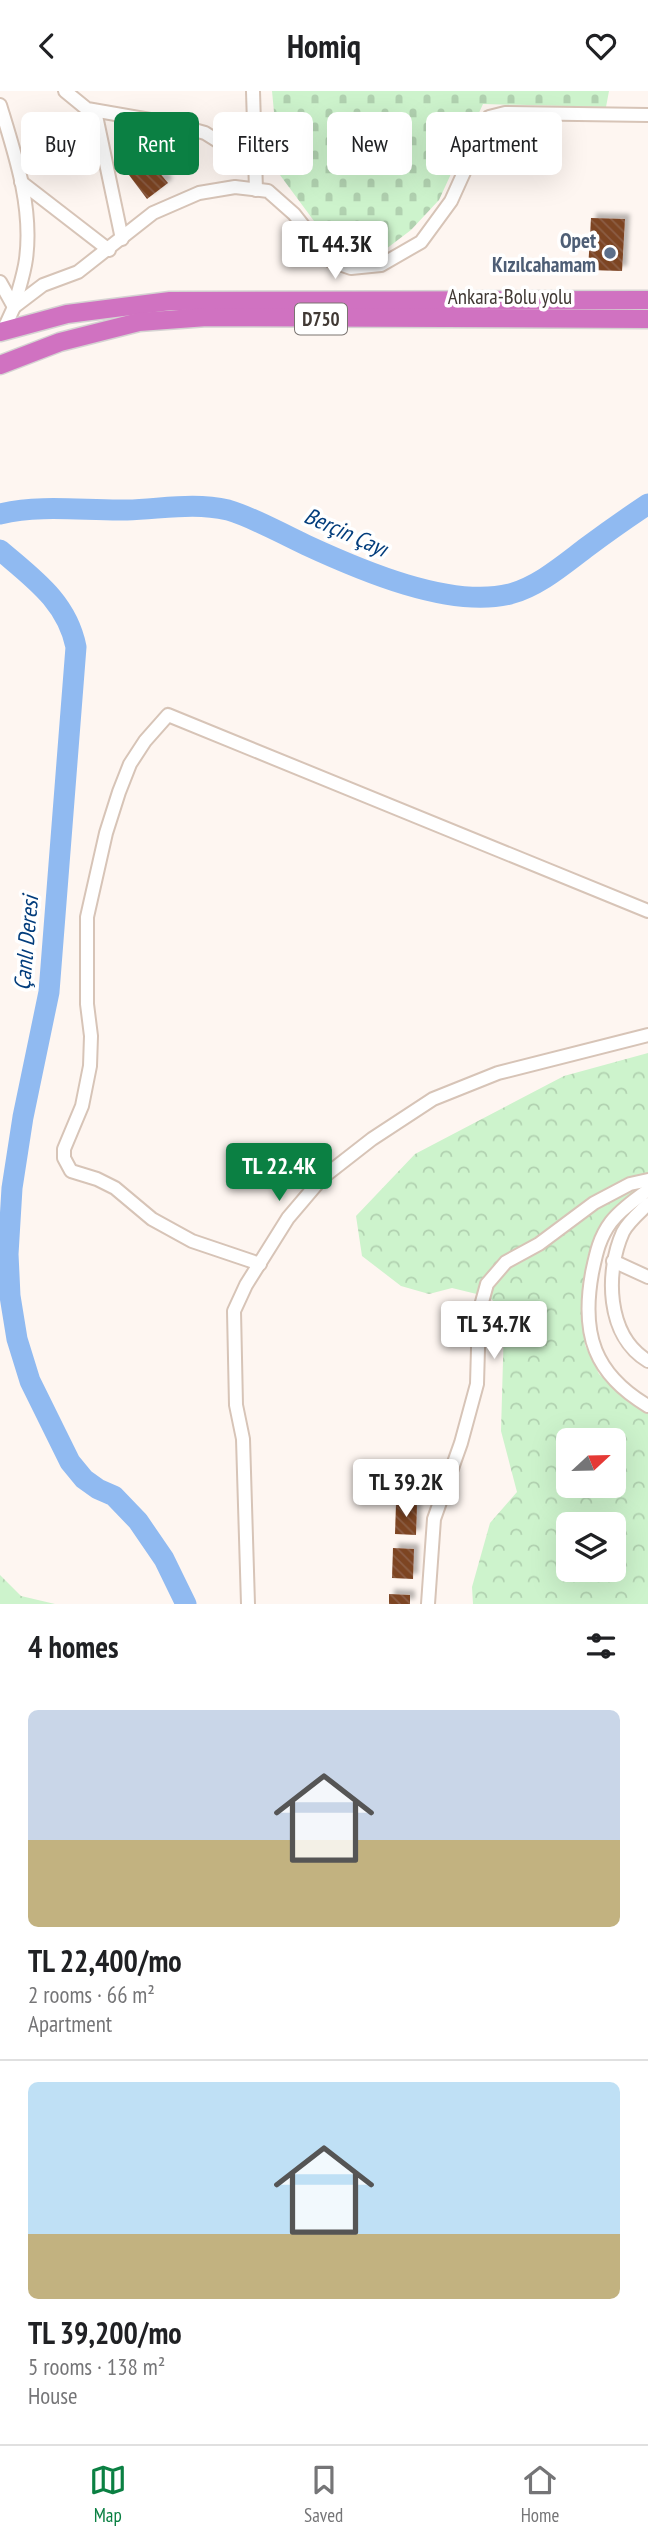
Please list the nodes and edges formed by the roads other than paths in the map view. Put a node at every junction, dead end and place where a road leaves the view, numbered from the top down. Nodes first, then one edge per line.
1 (65, 91) edge
2 (253, 91) edge
3 (0, 105) edge
4 (95, 111) junction
5 (254, 112) edge
6 (648, 115) edge
7 (213, 138) edge
8 (256, 175) edge
9 (21, 182) junction
10 (256, 190) junction
11 (122, 239) junction
12 (109, 250) junction
13 (0, 282) edge
14 (648, 300) edge
15 (14, 307) junction
16 (648, 319) edge
17 (2, 332) edge
18 (0, 365) edge
19 (648, 911) edge
20 (648, 1035) edge
21 (648, 1180) edge
22 (648, 1190) edge
23 (648, 1204) edge
24 (613, 1261) junction
25 (260, 1264) junction
26 (648, 1277) edge
27 (648, 1361) edge
28 (648, 1406) edge
29 (248, 1604) edge
30 (428, 1604) edge

1 - 4 street
2 - 5 street
3 - 9 street
4 - 7 street
4 - 11 street
6 - 10 street
8 - 10 street
9 - 12 street
9 - 15 street
10 - 11 street
11 - 12 street
12 - 15 street
13 - 15 street
14 - 17 highway, Ankara-Bolu yolu / D750
15 - 17 street
16 - 18 highway, Ankara-Bolu yolu / D750
19 - 25 street
20 - 25 street
21 - 30 street
22 - 28 street
23 - 24 street
24 - 26 street
24 - 27 street
25 - 29 street

